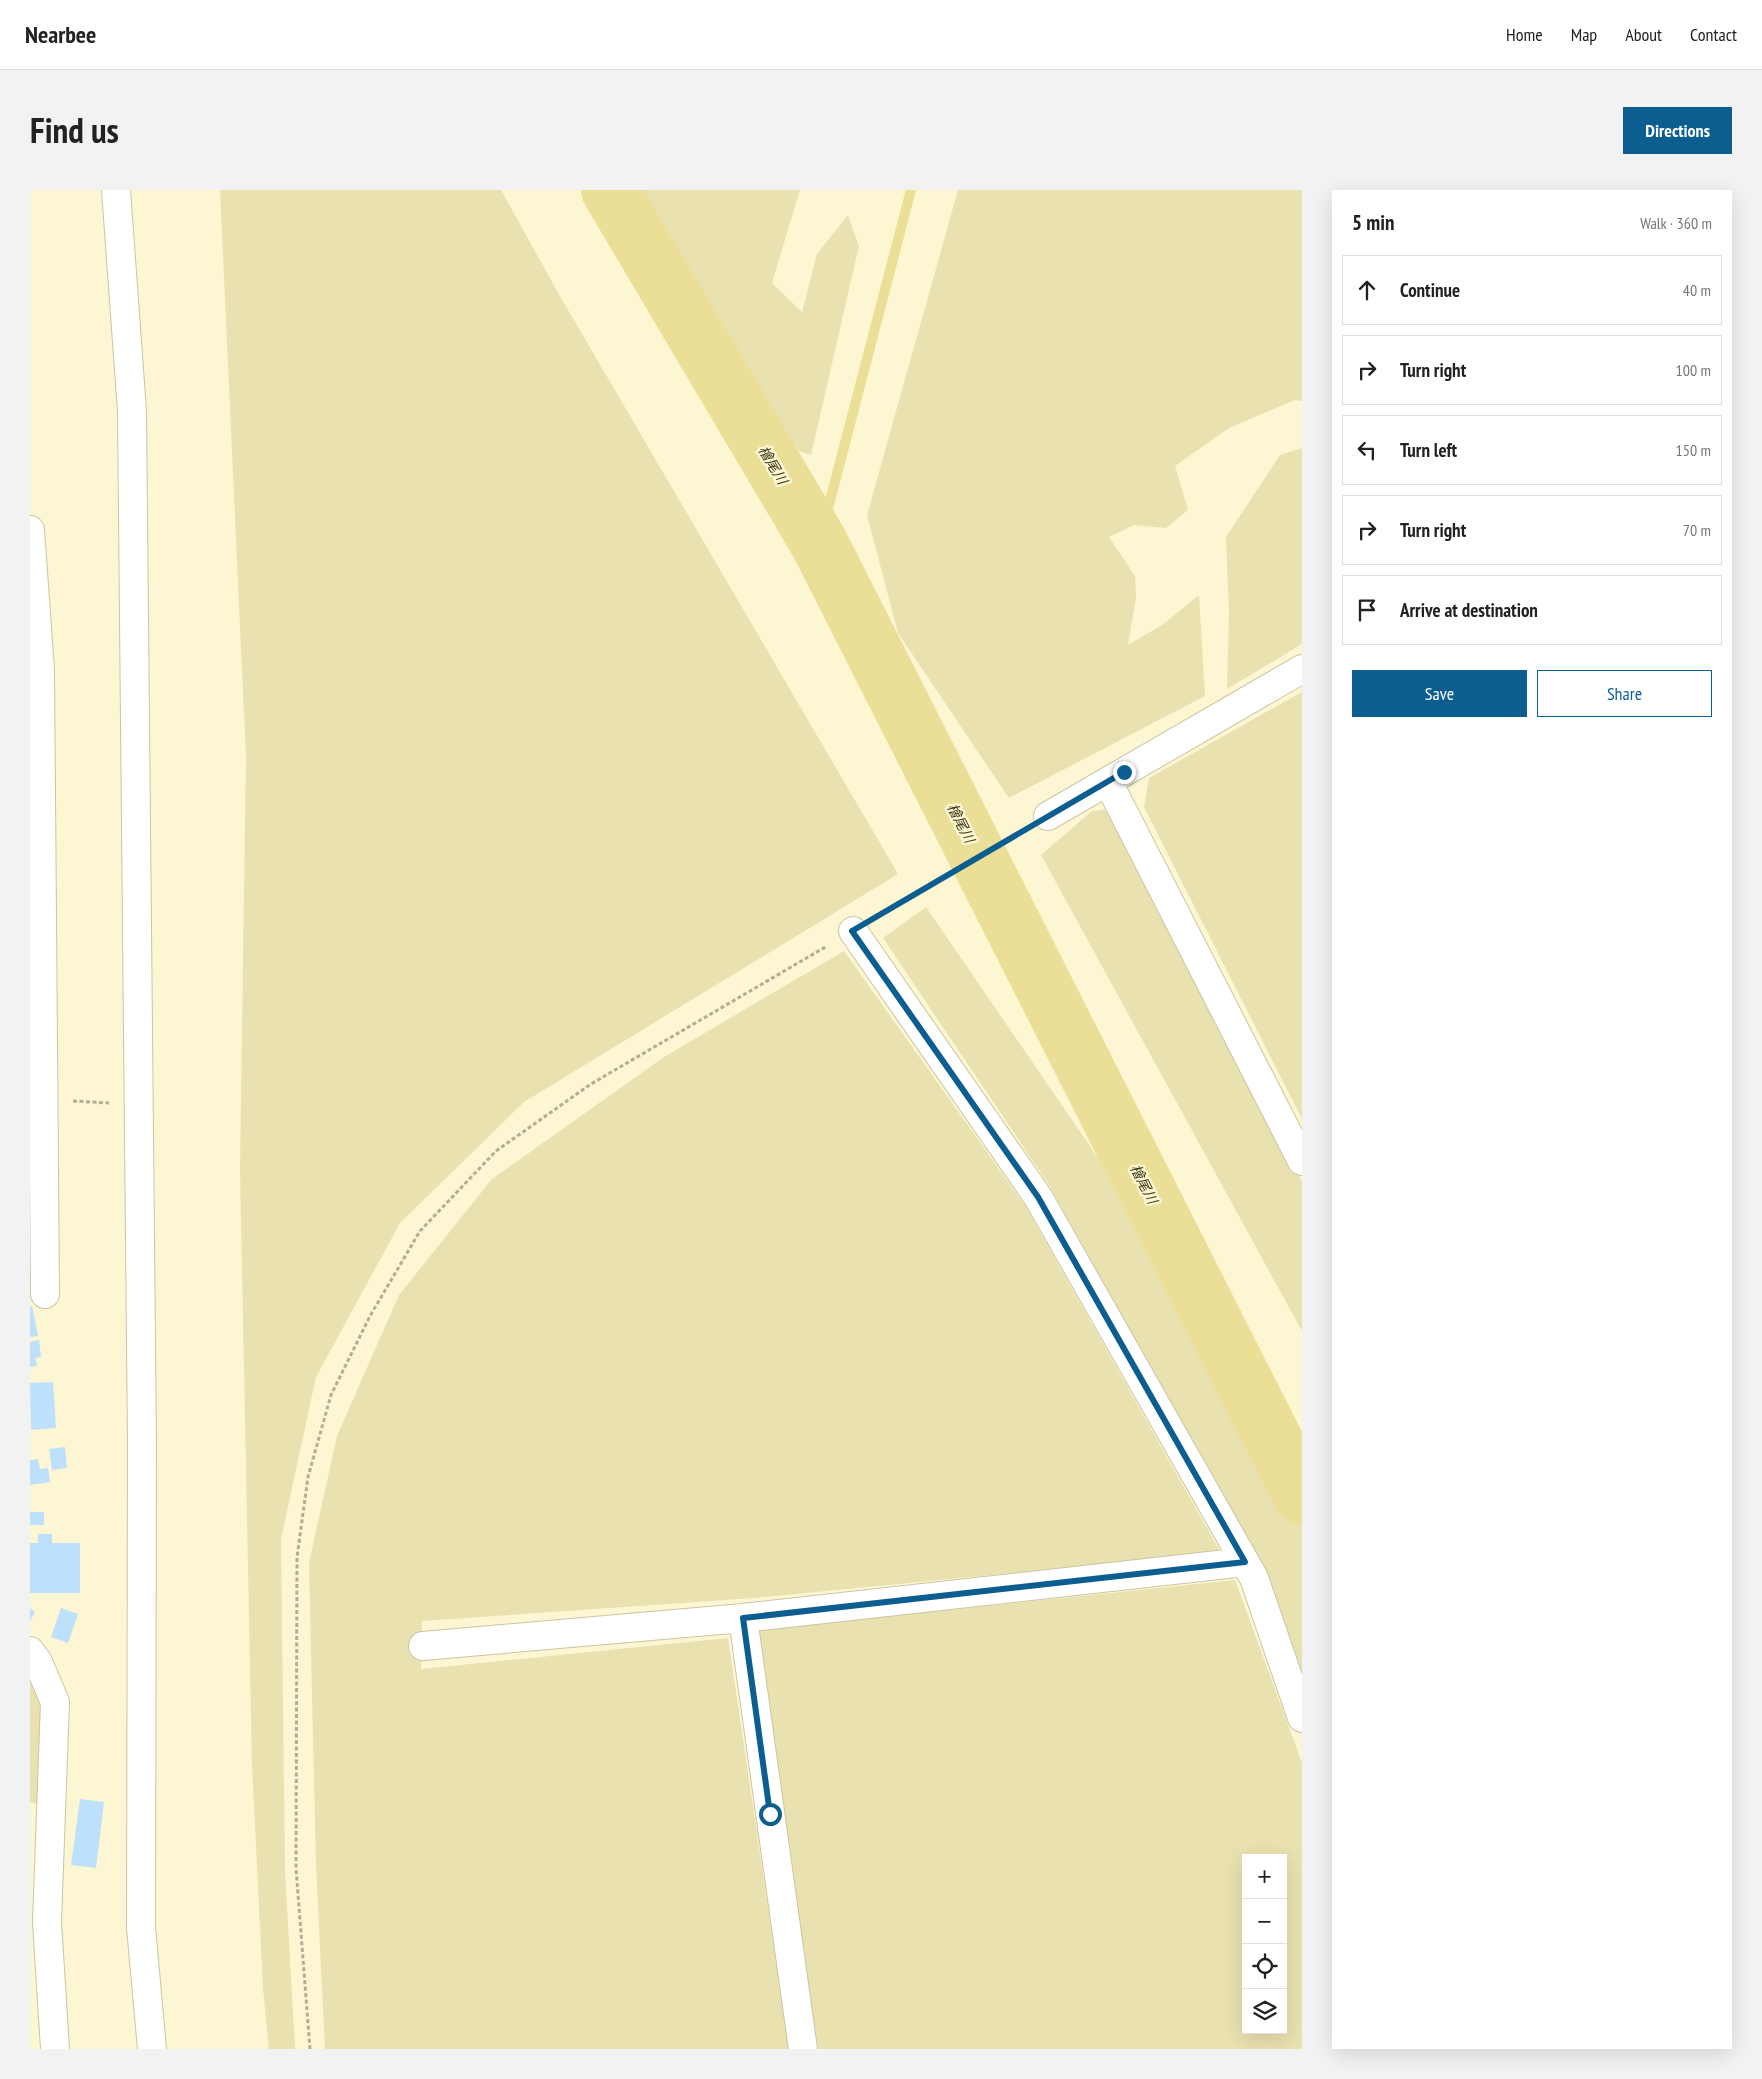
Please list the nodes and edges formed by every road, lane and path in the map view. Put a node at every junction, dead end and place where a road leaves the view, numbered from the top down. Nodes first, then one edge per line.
1 (116, 190) edge
2 (30, 530) edge
3 (32, 577) edge
4 (1302, 669) edge
5 (1108, 782) junction
6 (1048, 816) joint
7 (929, 885) junction
8 (923, 888) dead end
9 (852, 931) junction
10 (43, 1100) junction
11 (138, 1105) junction
12 (1302, 1161) edge
13 (45, 1294) dead end
14 (1245, 1562) junction
15 (743, 1618) junction
16 (423, 1646) dead end
17 (30, 1651) edge
18 (1302, 1718) edge
19 (55, 2049) edge
20 (152, 2049) edge
21 (310, 2049) edge
22 (803, 2049) edge

1 - 11 street
2 - 3 street
3 - 10 street
4 - 5 street
5 - 6 street
5 - 12 street
6 - 7 path
7 - 8 path
7 - 9 path
9 - 14 street
9 - 21 path
10 - 11 path
10 - 13 street
11 - 20 street
14 - 15 street
14 - 18 street
15 - 16 street
15 - 22 street
17 - 19 street

